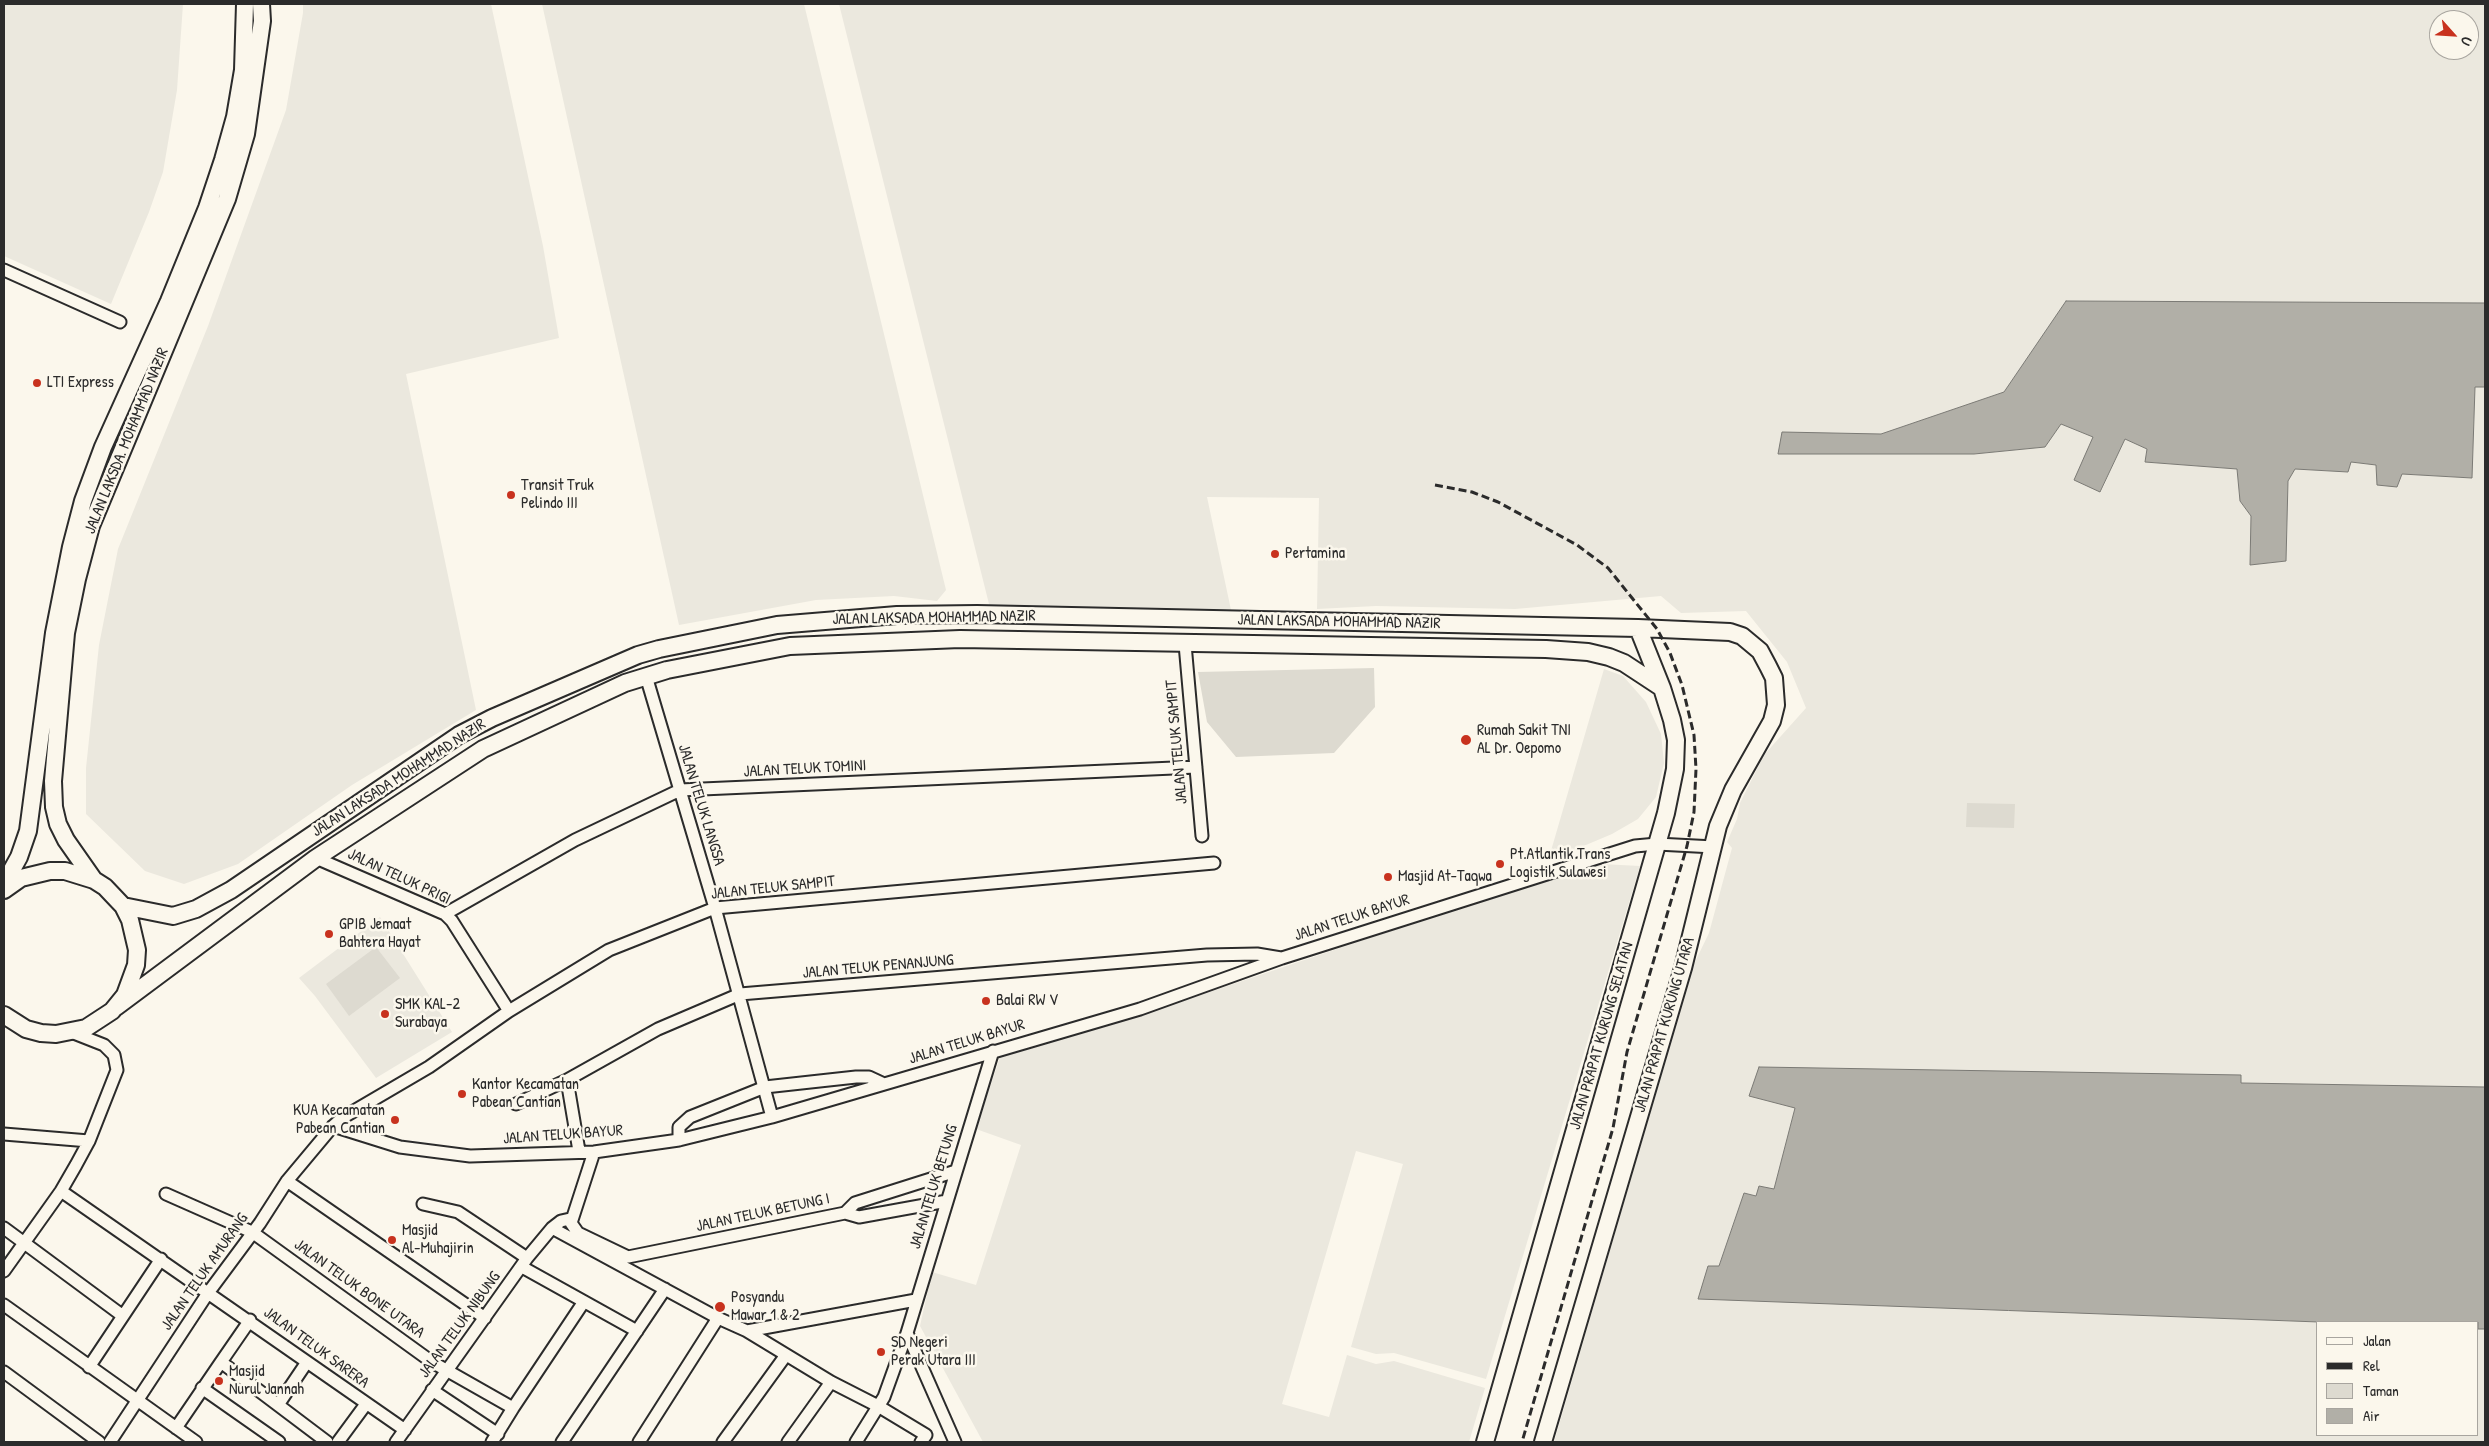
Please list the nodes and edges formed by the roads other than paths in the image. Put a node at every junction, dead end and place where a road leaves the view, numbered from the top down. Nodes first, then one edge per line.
1 (246, 4) edge
2 (261, 4) edge
3 (4, 270) edge
4 (120, 322) dead end
5 (1638, 628) junction
6 (1730, 632) joint
7 (1185, 644) junction
8 (646, 676) junction
9 (1662, 688) junction
10 (1196, 767) junction
11 (680, 790) junction
12 (1202, 836) dead end
13 (1657, 844) junction
14 (1714, 847) junction
15 (316, 858) junction
16 (1214, 863) dead end
17 (94, 880) junction
18 (4, 884) edge
19 (4, 890) edge
20 (123, 906) junction
21 (715, 908) junction
22 (446, 914) junction
23 (1282, 958) junction
24 (740, 994) junction
25 (116, 1007) junction
26 (509, 1011) junction
27 (4, 1015) edge
28 (26, 1029) junction
29 (4, 1030) edge
30 (71, 1032) junction
31 (993, 1051) junction
32 (567, 1080) junction
33 (884, 1084) junction
34 (765, 1087) junction
35 (516, 1104) dead end
36 (772, 1118) junction
37 (333, 1126) junction
38 (4, 1134) edge
39 (679, 1140) junction
40 (89, 1141) junction
41 (578, 1151) junction
42 (594, 1152) junction
43 (956, 1171) junction
44 (286, 1181) junction
45 (61, 1191) junction
46 (166, 1194) dead end
47 (947, 1201) junction
48 (424, 1204) dead end
49 (845, 1213) junction
50 (570, 1219) junction
51 (4, 1228) edge
52 (552, 1228) junction
53 (252, 1232) junction
54 (24, 1242) junction
55 (161, 1260) junction
56 (525, 1263) junction
57 (4, 1271) edge
58 (665, 1289) junction
59 (208, 1293) junction
60 (916, 1300) junction
61 (583, 1303) junction
62 (4, 1305) edge
63 (123, 1316) junction
64 (485, 1318) junction
65 (718, 1318) junction
66 (250, 1320) junction
67 (747, 1331) junction
68 (637, 1332) junction
69 (906, 1333) junction
70 (786, 1355) junction
71 (221, 1362) junction
72 (307, 1362) junction
73 (89, 1367) junction
74 (448, 1369) junction
75 (4, 1372) edge
76 (831, 1382) junction
77 (202, 1388) junction
78 (432, 1390) junction
79 (136, 1400) junction
80 (366, 1404) junction
81 (278, 1405) junction
82 (878, 1406) junction
83 (513, 1408) junction
84 (176, 1428) junction
85 (405, 1430) junction
86 (495, 1438) edge
87 (108, 1442) edge
88 (196, 1442) edge
89 (279, 1442) edge
90 (327, 1442) edge
91 (338, 1442) edge
92 (396, 1442) edge
93 (562, 1442) edge
94 (639, 1442) edge
95 (722, 1442) edge
96 (788, 1442) edge
97 (856, 1442) edge
98 (920, 1442) edge
99 (955, 1442) edge
100 (1485, 1442) edge
101 (1543, 1442) edge

1 - 18 street, JALAN LAKSDA. MOHAMMAD NAZIR
2 - 17 street, JALAN LAKSDA. MOHAMMAD NAZIR
3 - 4 street
5 - 6 street, JALAN LAKSADA MOHAMMAD NAZIR
5 - 9 street, JALAN PRAPAT KURUNG SELATAN
5 - 20 street, JALAN LAKSADA MOHAMMAD NAZIR
6 - 14 street, JALAN PRAPAT KURUNG UTARA
7 - 8 street, JALAN LAKSADA MOHAMMAD NAZIR
7 - 9 street, JALAN LAKSADA MOHAMMAD NAZIR
7 - 10 street, JALAN TELUK SAMPIT
8 - 11 street, JALAN TELUK LANGSA
8 - 15 street, JALAN LAKSADA MOHAMMAD NAZIR
9 - 13 street, JALAN PRAPAT KURUNG SELATAN
10 - 11 street, JALAN TELUK TOMINI
10 - 12 street, JALAN TELUK SAMPIT
11 - 21 street, JALAN TELUK LANGSA
11 - 22 street, JALAN TELUK TOMINI
13 - 14 street, JALAN TELUK BAYUR
13 - 23 street, JALAN TELUK BAYUR
13 - 100 street, JALAN PRAPAT KURUNG SELATAN
14 - 101 street, JALAN PRAPAT KURUNG UTARA
15 - 22 street, JALAN TELUK PRIGI
15 - 25 street, JALAN LAKSADA MOHAMMAD NAZIR
16 - 21 street, JALAN TELUK SAMPIT
17 - 19 street
17 - 20 street
20 - 25 street
21 - 24 street, JALAN TELUK LANGSA
21 - 26 street, JALAN TELUK SAMPIT
22 - 26 street, JALAN TELUK PRIGI
23 - 24 street, JALAN TELUK PENANJUNG
23 - 31 street, JALAN TELUK BAYUR
24 - 32 street, JALAN TELUK PENANJUNG
24 - 34 street, JALAN TELUK LANGSA
25 - 30 street, JALAN LAKSADA MOHAMMAD NAZIR
26 - 37 street, JALAN TELUK SAMPIT
27 - 28 street
28 - 29 street
28 - 30 street, JALAN LAKSADA MOHAMMAD NAZIR
30 - 40 street
31 - 33 street, JALAN TELUK BAYUR
31 - 43 street, JALAN TELUK BETUNG
32 - 35 street, JALAN TELUK PENANJUNG
32 - 41 street
33 - 34 street
33 - 36 street, JALAN TELUK BAYUR
34 - 36 street, JALAN TELUK LANGSA
34 - 39 street
36 - 39 street, JALAN TELUK BAYUR
37 - 41 street, JALAN TELUK BAYUR
37 - 44 street, JALAN TELUK AMURANG
38 - 40 street
39 - 42 street, JALAN TELUK BAYUR
40 - 45 street
41 - 42 street, JALAN TELUK BAYUR
42 - 50 street
43 - 47 street, JALAN TELUK BETUNG
43 - 49 street
44 - 53 street, JALAN TELUK AMURANG
44 - 64 street
45 - 54 street
45 - 55 street, JALAN TELUK SARERA
46 - 53 street, JALAN TELUK BONE UTARA
47 - 49 street, JALAN TELUK BETUNG I
47 - 60 street, JALAN TELUK BETUNG
48 - 56 street
49 - 50 street, JALAN TELUK BETUNG I
50 - 52 street
51 - 54 street
52 - 56 street, JALAN TELUK NIBUNG
52 - 58 street
53 - 59 street, JALAN TELUK AMURANG
53 - 74 street, JALAN TELUK BONE UTARA
54 - 57 street
54 - 63 street
55 - 59 street, JALAN TELUK SARERA
55 - 63 street
56 - 61 street
56 - 64 street, JALAN TELUK NIBUNG
58 - 65 street
58 - 68 street
59 - 66 street, JALAN TELUK SARERA
59 - 79 street, JALAN TELUK AMURANG
60 - 67 street
60 - 69 street, JALAN TELUK BETUNG
61 - 68 street
61 - 83 street
62 - 73 street
63 - 73 street
64 - 74 street, JALAN TELUK NIBUNG
65 - 67 street
65 - 94 street
66 - 71 street
66 - 72 street, JALAN TELUK SARERA
67 - 70 street
68 - 93 street
69 - 82 street, JALAN TELUK BETUNG
69 - 99 street
70 - 76 street
70 - 95 street
71 - 77 street
71 - 81 street
72 - 80 street, JALAN TELUK SARERA
72 - 81 street
73 - 79 street
74 - 78 street, JALAN TELUK NIBUNG
74 - 83 street, JALAN TELUK BONE UTARA
75 - 87 street
76 - 82 street
76 - 96 street
77 - 84 street
77 - 89 street
78 - 85 street, JALAN TELUK NIBUNG
78 - 86 street
79 - 84 street
79 - 87 street, JALAN TELUK AMURANG
80 - 85 street, JALAN TELUK SARERA
80 - 91 street
81 - 90 street
82 - 97 street, JALAN TELUK BETUNG
82 - 98 street
83 - 86 street
84 - 88 street
85 - 92 street, JALAN TELUK NIBUNG

